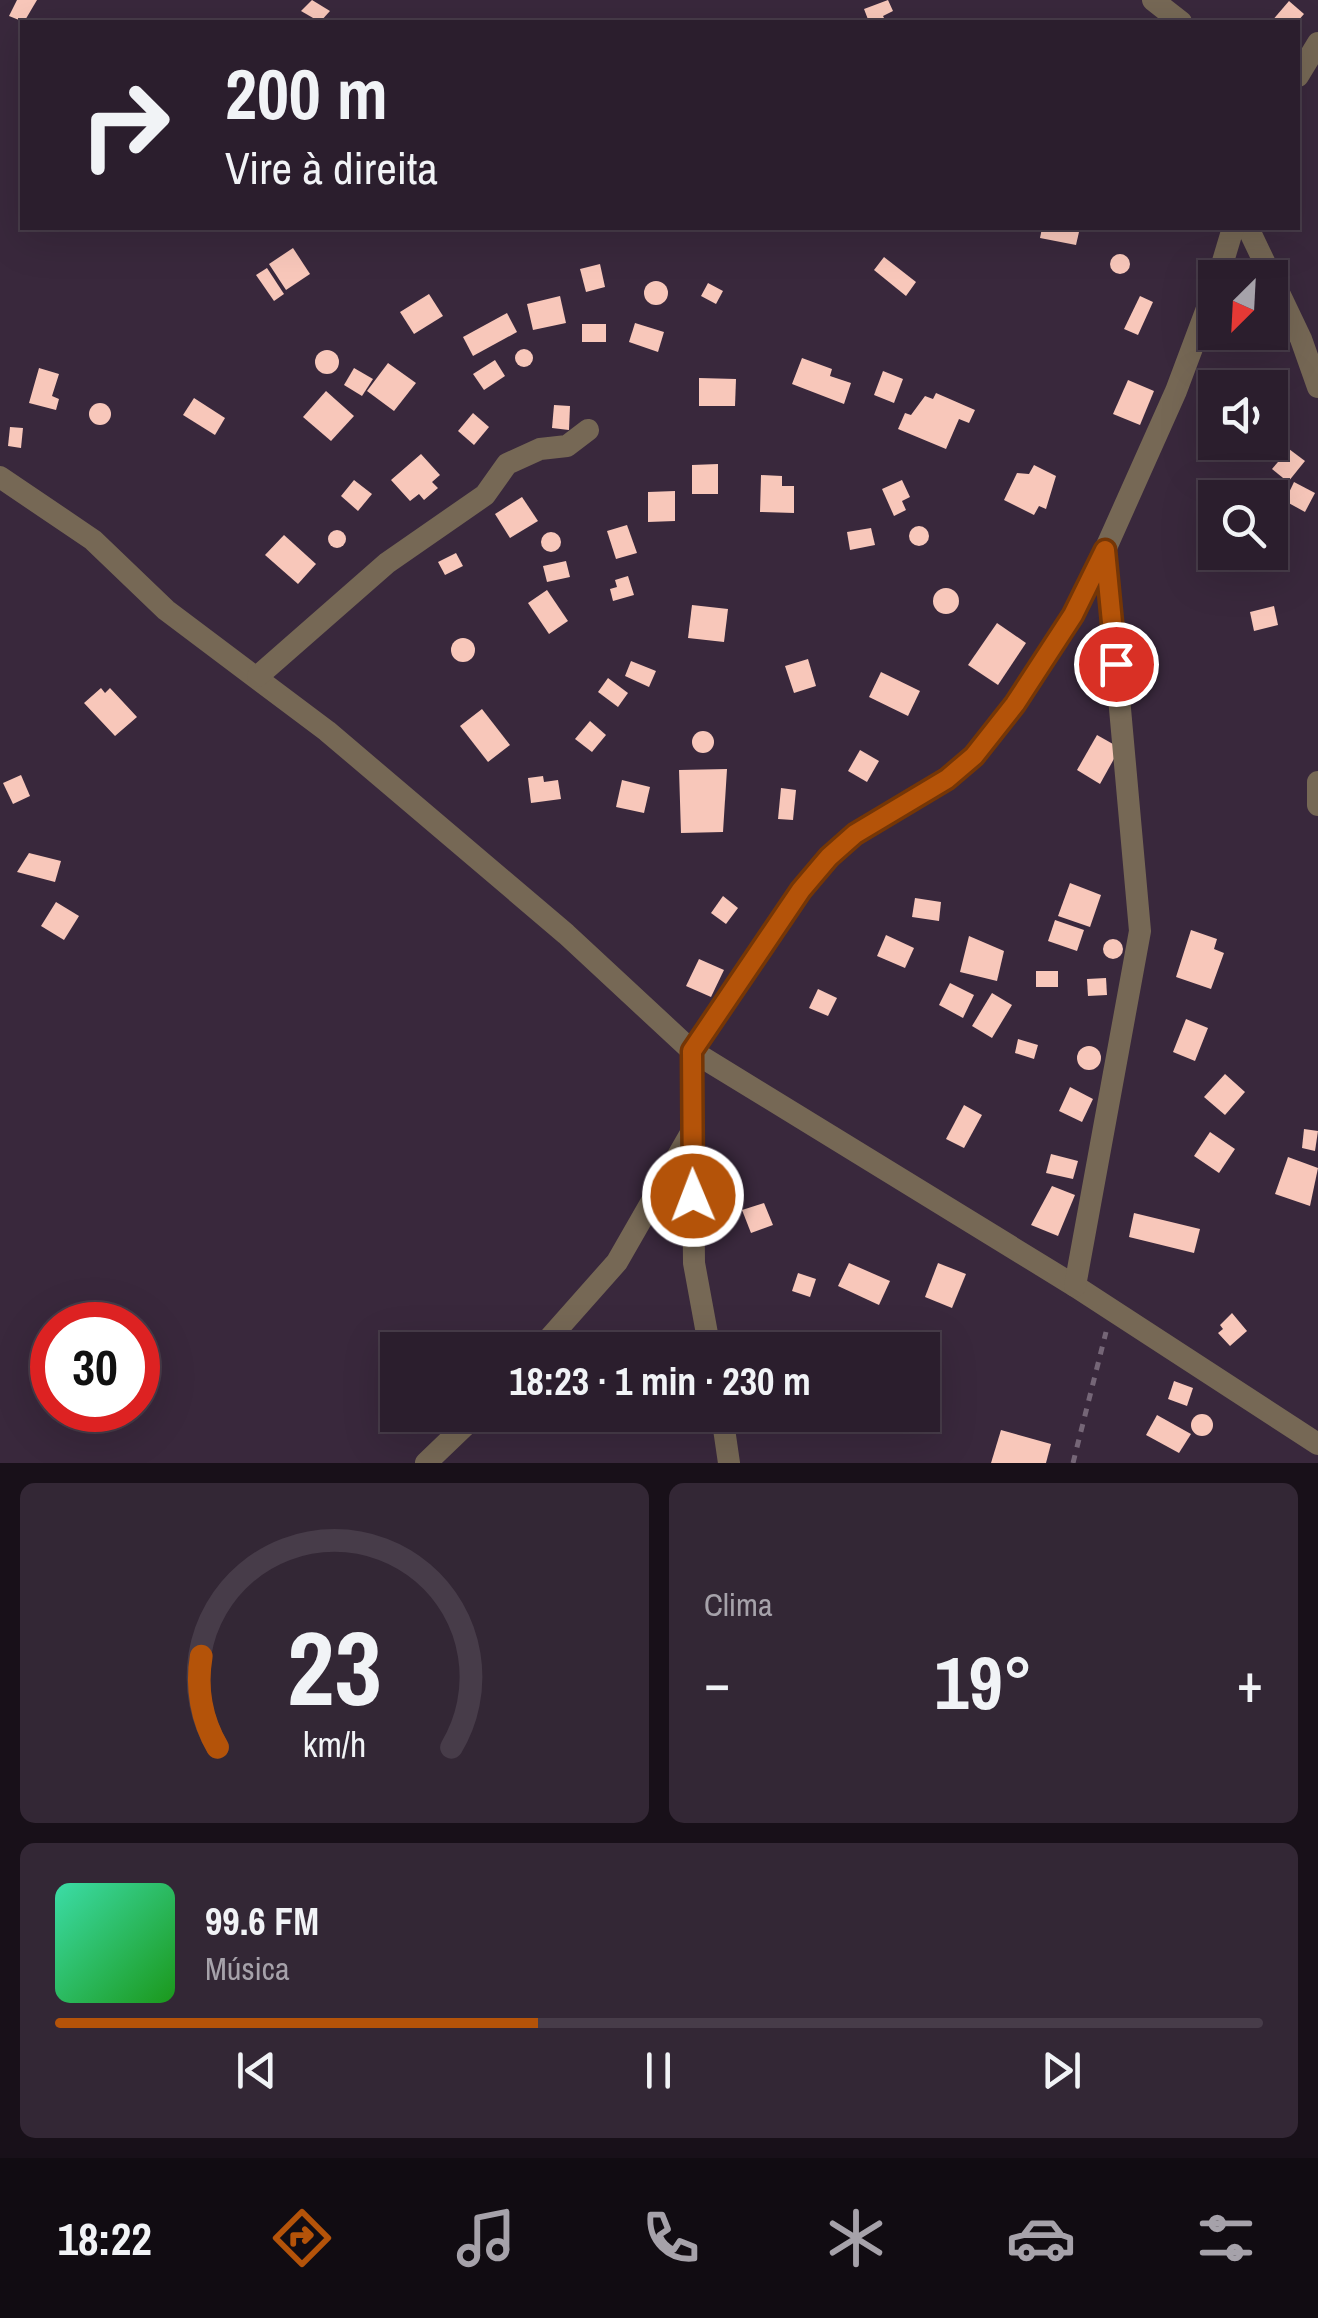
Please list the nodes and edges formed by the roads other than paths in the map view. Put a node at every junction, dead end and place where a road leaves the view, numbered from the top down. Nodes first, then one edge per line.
1 (1153, 0) edge
2 (1178, 20) edge
3 (1318, 44) edge
4 (1300, 73) edge
5 (1231, 230) edge
6 (1249, 230) edge
7 (1223, 260) edge
8 (1198, 332) edge
9 (1318, 386) edge
10 (588, 430) dead end
11 (0, 477) edge
12 (1105, 550) junction
13 (258, 676) junction
14 (1318, 782) edge
15 (1318, 805) edge
16 (692, 1051) junction
17 (692, 1130) junction
18 (1076, 1286) junction
19 (555, 1332) edge
20 (707, 1332) edge
21 (458, 1432) edge
22 (725, 1432) edge
23 (1318, 1444) edge
24 (426, 1463) edge
25 (730, 1463) edge

1 - 2 street
3 - 4 street
5 - 7 street
6 - 9 street
8 - 12 street
10 - 13 street
11 - 13 street
12 - 16 street
12 - 18 street
13 - 16 street
14 - 15 street
16 - 17 street
16 - 18 street
17 - 19 street
17 - 20 street
18 - 23 street
21 - 24 street
22 - 25 street

